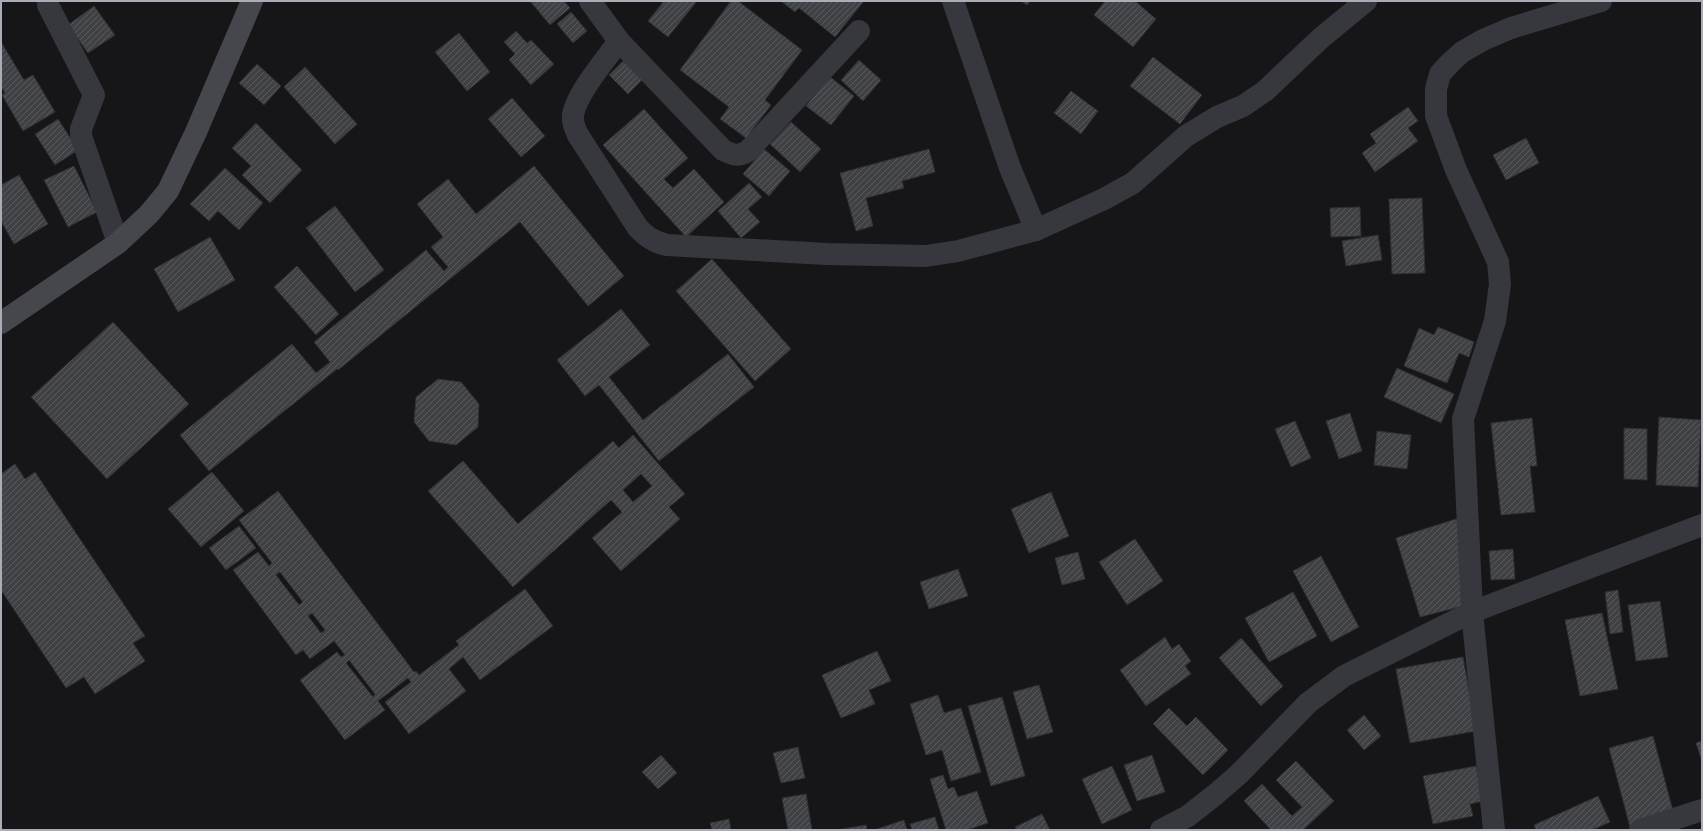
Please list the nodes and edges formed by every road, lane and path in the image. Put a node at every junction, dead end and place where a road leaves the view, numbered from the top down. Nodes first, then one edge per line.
1 (252, 1) edge
2 (590, 1) edge
3 (953, 1) edge
4 (1366, 1) edge
5 (1602, 1) edge
6 (48, 5) dead end
7 (858, 31) dead end
8 (619, 41) junction
9 (1036, 230) junction
10 (118, 243) junction
11 (1, 323) edge
12 (1702, 525) edge
13 (1472, 612) junction
14 (1702, 810) edge
15 (1162, 830) edge
16 (1494, 830) edge
17 (1640, 830) edge

1 - 10 street
2 - 8 street
3 - 9 street
4 - 9 street
5 - 13 street
6 - 10 street
7 - 8 street
8 - 9 street
10 - 11 street
12 - 13 street
13 - 15 street
13 - 16 street
14 - 17 street

